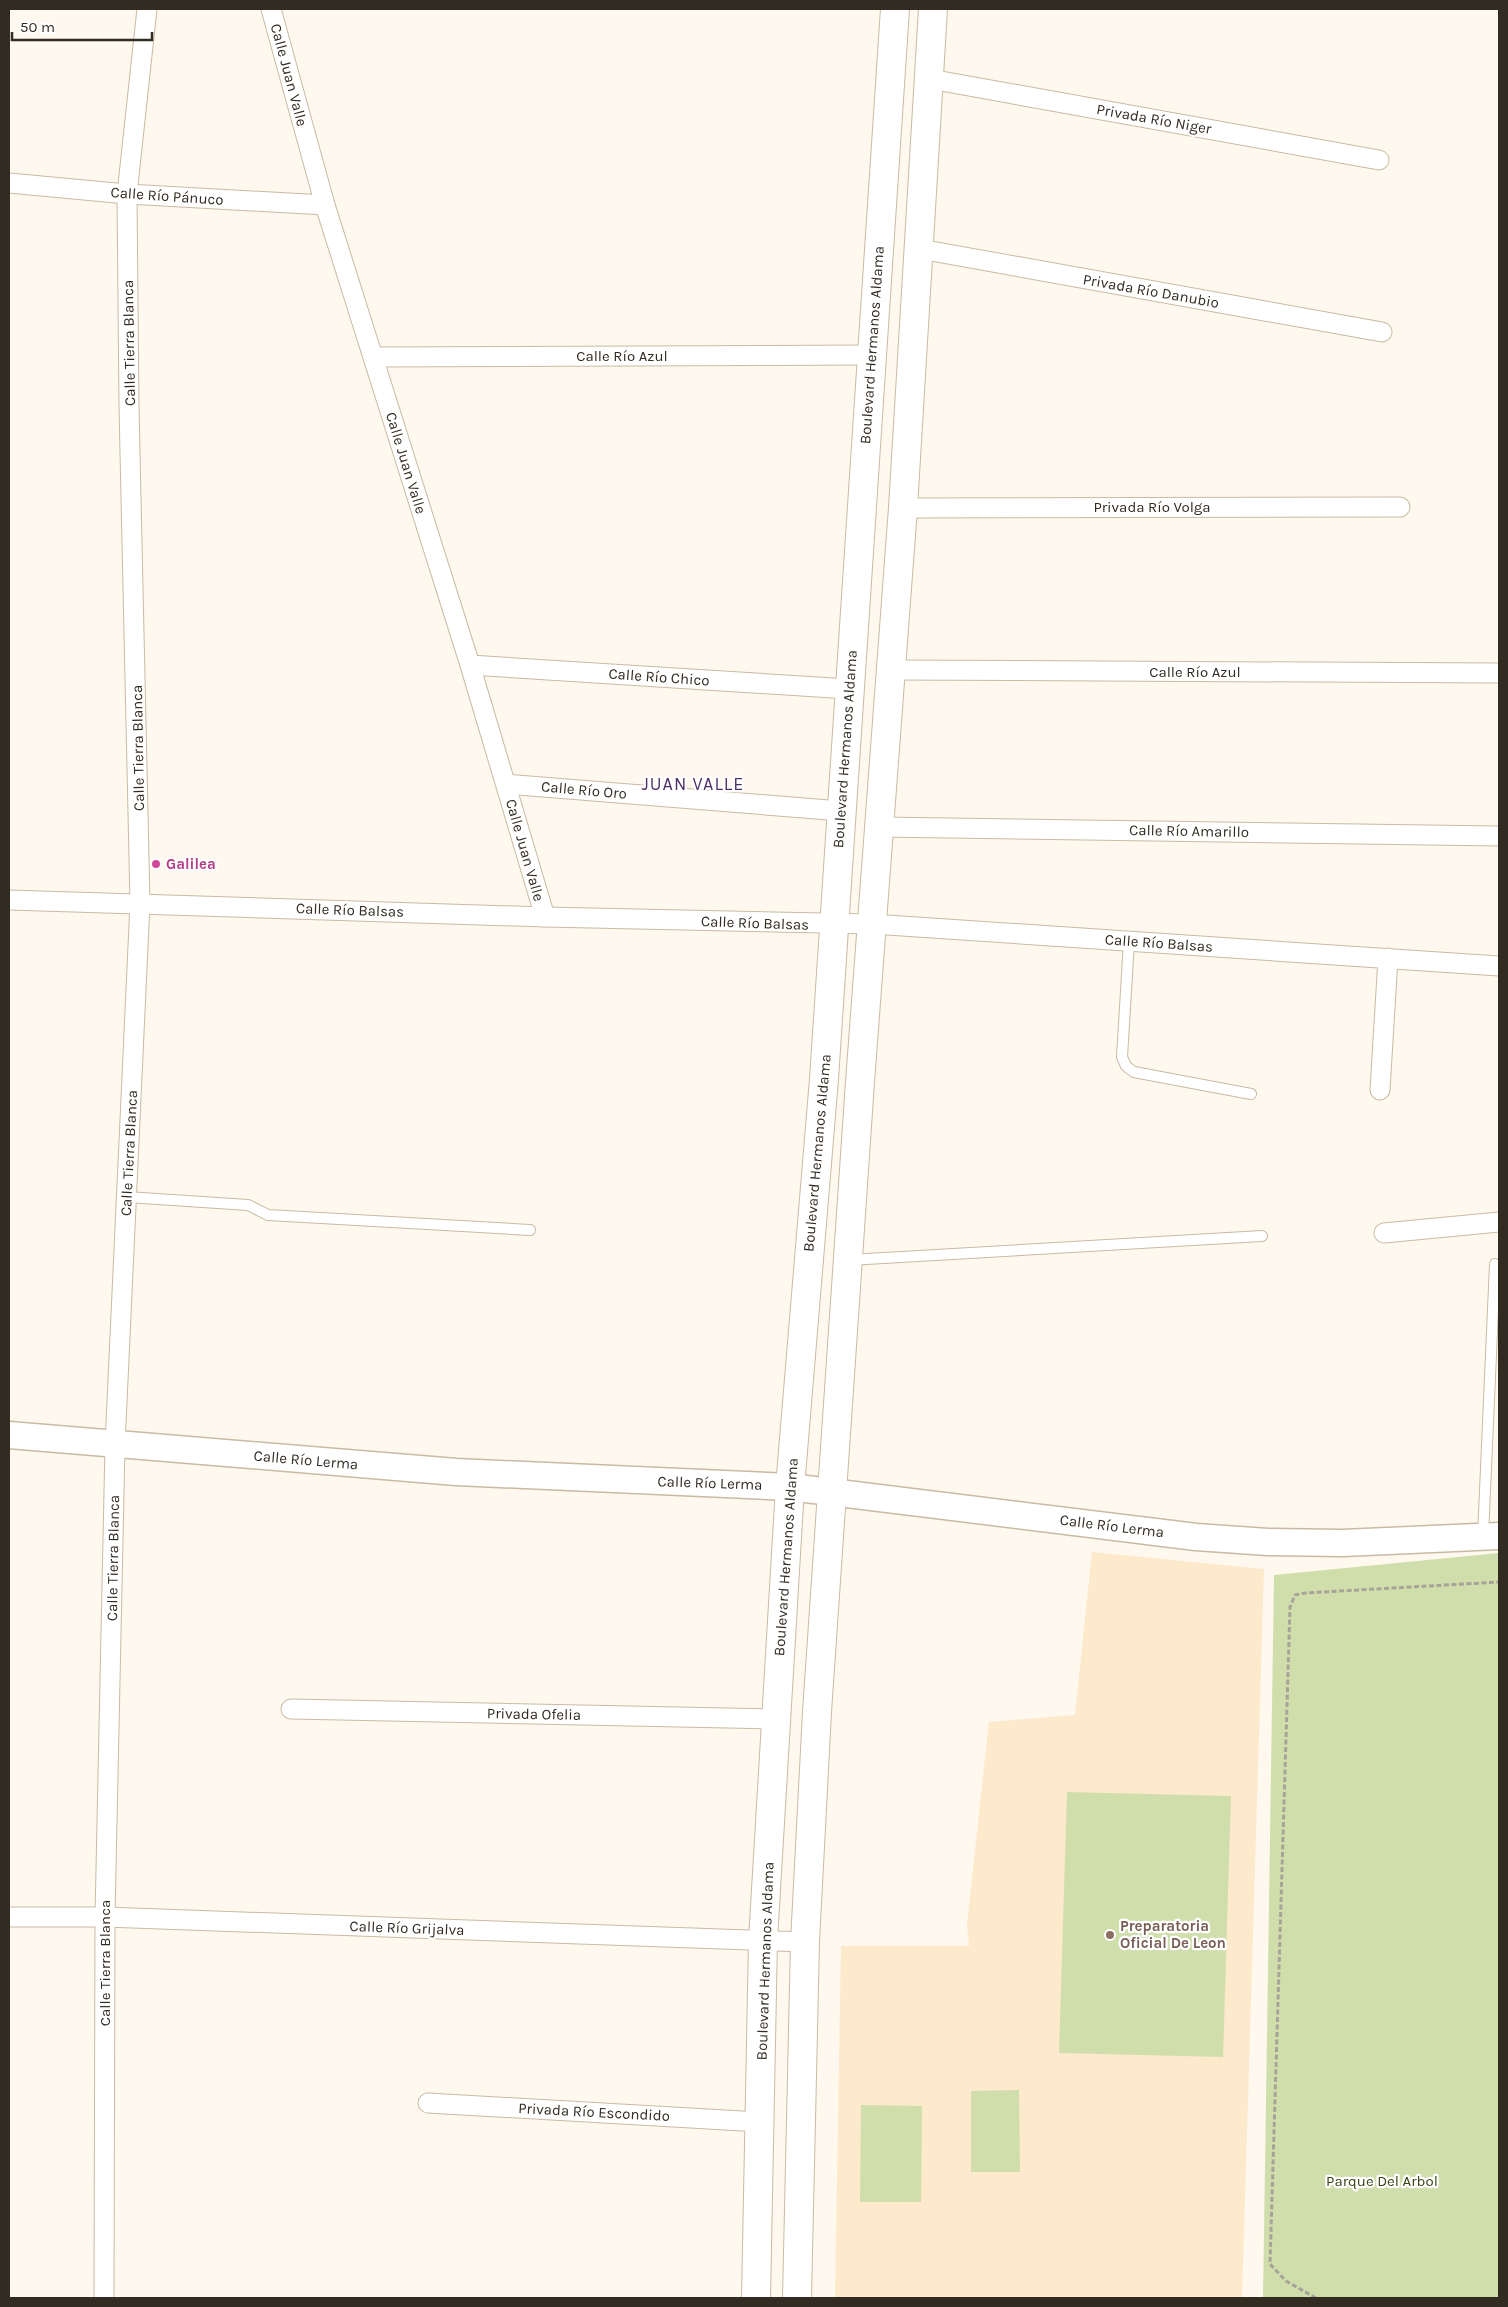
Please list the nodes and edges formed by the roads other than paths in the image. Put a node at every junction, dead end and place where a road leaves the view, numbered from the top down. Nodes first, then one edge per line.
1 (147, 9) edge
2 (271, 9) edge
3 (895, 9) edge
4 (934, 9) edge
5 (930, 79) junction
6 (1379, 160) dead end
7 (9, 183) edge
8 (127, 194) junction
9 (325, 205) junction
10 (920, 249) junction
11 (1382, 332) dead end
12 (871, 355) junction
13 (373, 357) junction
14 (1400, 507) dead end
15 (903, 508) junction
16 (470, 665) junction
17 (892, 670) junction
18 (1499, 673) edge
19 (849, 689) junction
20 (506, 784) junction
21 (841, 811) junction
22 (879, 827) junction
23 (1499, 836) edge
24 (9, 900) edge
25 (140, 903) junction
26 (545, 917) junction
27 (872, 924) junction
28 (833, 925) junction
29 (1129, 941) junction
30 (1388, 958) junction
31 (1499, 966) edge
32 (1380, 1090) dead end
33 (1251, 1094) dead end
34 (127, 1197) junction
35 (1499, 1222) edge
36 (530, 1230) dead end
37 (1384, 1233) dead end
38 (1262, 1236) dead end
39 (848, 1260) junction
40 (1495, 1264) dead end
41 (9, 1435) edge
42 (115, 1444) junction
43 (790, 1487) junction
44 (832, 1492) junction
45 (1491, 1536) edge
46 (291, 1709) dead end
47 (776, 1719) junction
48 (9, 1916) edge
49 (105, 1917) junction
50 (764, 1940) junction
51 (805, 1942) junction
52 (428, 2103) dead end
53 (760, 2122) junction
54 (104, 2298) edge
55 (756, 2298) edge
56 (797, 2298) edge

1 - 8 street, Calle Tierra Blanca
2 - 9 street, Calle Juan Valle
3 - 12 main road, Boulevard Hermanos Aldama
4 - 5 main road
5 - 6 street, Privada Río Niger
5 - 10 main road
7 - 8 street, Calle Río Pánuco
8 - 9 street, Calle Río Pánuco
8 - 25 street, Calle Tierra Blanca
9 - 13 street, Calle Juan Valle
10 - 11 street, Privada Río Danubio
10 - 15 main road
12 - 13 street, Calle Río Azul
12 - 19 main road, Boulevard Hermanos Aldama
13 - 16 street, Calle Juan Valle
14 - 15 street, Privada Río Volga
15 - 17 main road
16 - 19 street, Calle Río Chico
16 - 20 street, Calle Juan Valle
17 - 18 street, Calle Río Azul
17 - 22 main road
19 - 21 main road, Boulevard Hermanos Aldama
20 - 21 street, Calle Río Oro
20 - 26 street, Calle Juan Valle
21 - 28 main road, Boulevard Hermanos Aldama
22 - 23 street, Calle Río Amarillo
22 - 27 main road
24 - 25 street, Calle Río Balsas
25 - 26 street, Calle Río Balsas
25 - 34 street, Calle Tierra Blanca
26 - 28 street, Calle Río Balsas
27 - 28 street, Calle Río Balsas
27 - 29 street, Calle Río Balsas
27 - 39 main road
28 - 43 main road, Boulevard Hermanos Aldama
29 - 30 street, Calle Río Balsas
29 - 33 lane
30 - 31 street, Calle Río Balsas
30 - 32 street
34 - 36 lane
34 - 42 street, Calle Tierra Blanca
35 - 37 street
38 - 39 lane
39 - 44 main road
40 - 45 lane
41 - 42 street, Calle Río Lerma
42 - 43 street, Calle Río Lerma
42 - 49 street, Calle Tierra Blanca
43 - 44 street, Calle Río Lerma
43 - 47 main road, Boulevard Hermanos Aldama
44 - 45 street, Calle Río Lerma
44 - 51 main road
46 - 47 street, Privada Ofelia
47 - 50 main road, Boulevard Hermanos Aldama
48 - 49 street, Calle Río Grijalva
49 - 50 street, Calle Río Grijalva
49 - 54 street, Calle Tierra Blanca
50 - 51 street, Calle Río Grijalva
50 - 53 main road, Boulevard Hermanos Aldama
51 - 56 main road
52 - 53 street, Privada Río Escondido
53 - 55 main road, Boulevard Hermanos Aldama

